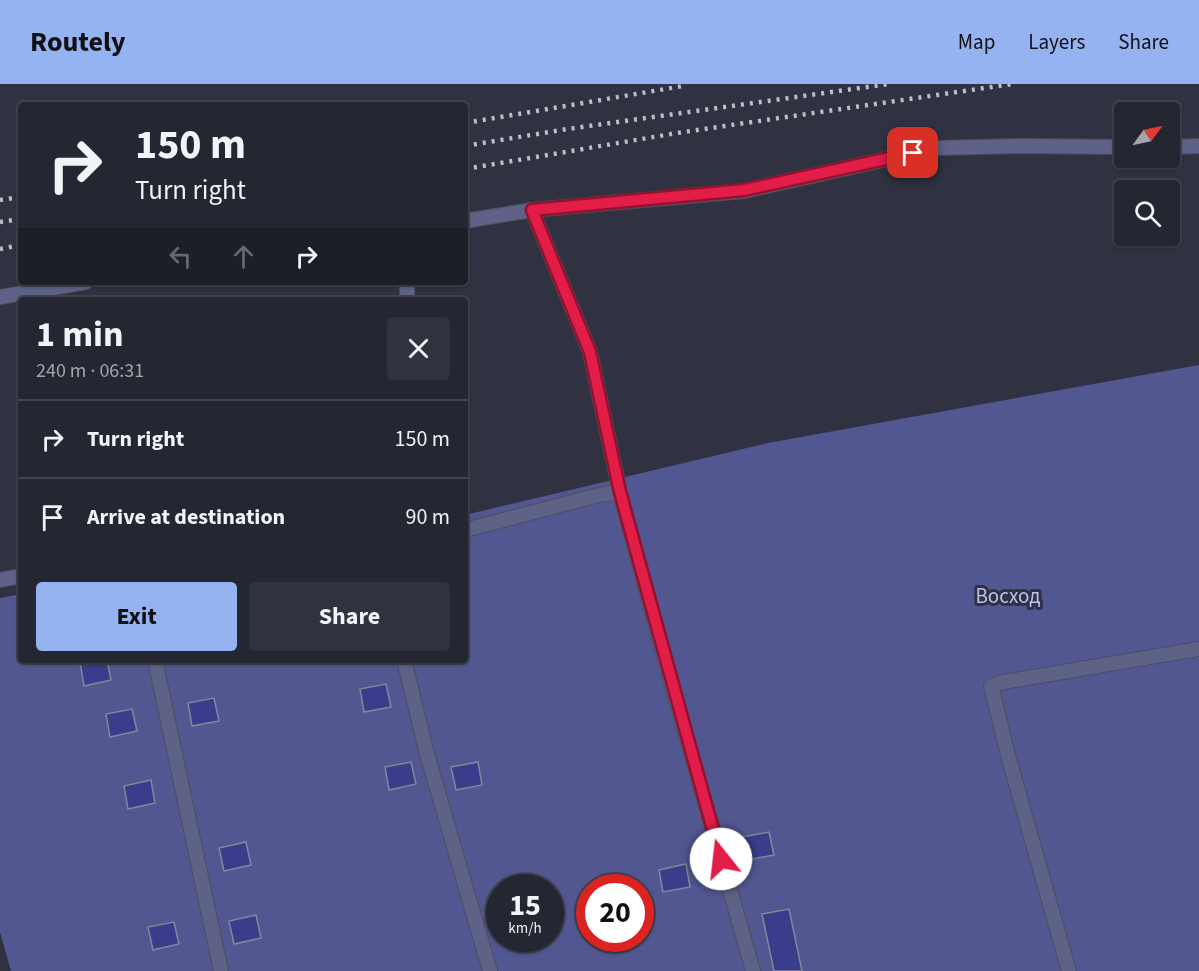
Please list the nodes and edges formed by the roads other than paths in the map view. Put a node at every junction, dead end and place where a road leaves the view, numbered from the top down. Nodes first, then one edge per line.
1 (1199, 146) edge
2 (1114, 147) edge
3 (1180, 147) edge
4 (532, 210) junction
5 (468, 221) edge
6 (69, 285) edge
7 (0, 297) edge
8 (620, 492) junction
9 (468, 529) edge
10 (18, 577) edge
11 (0, 580) edge
12 (1199, 649) edge
13 (156, 663) edge
14 (405, 663) edge
15 (221, 971) edge
16 (490, 971) edge
17 (753, 971) edge
18 (1069, 971) edge

1 - 3 lane
2 - 4 lane
4 - 5 lane
4 - 8 lane
6 - 7 lane
8 - 9 lane
8 - 17 lane
10 - 11 lane
12 - 18 lane
13 - 15 lane
14 - 16 lane

